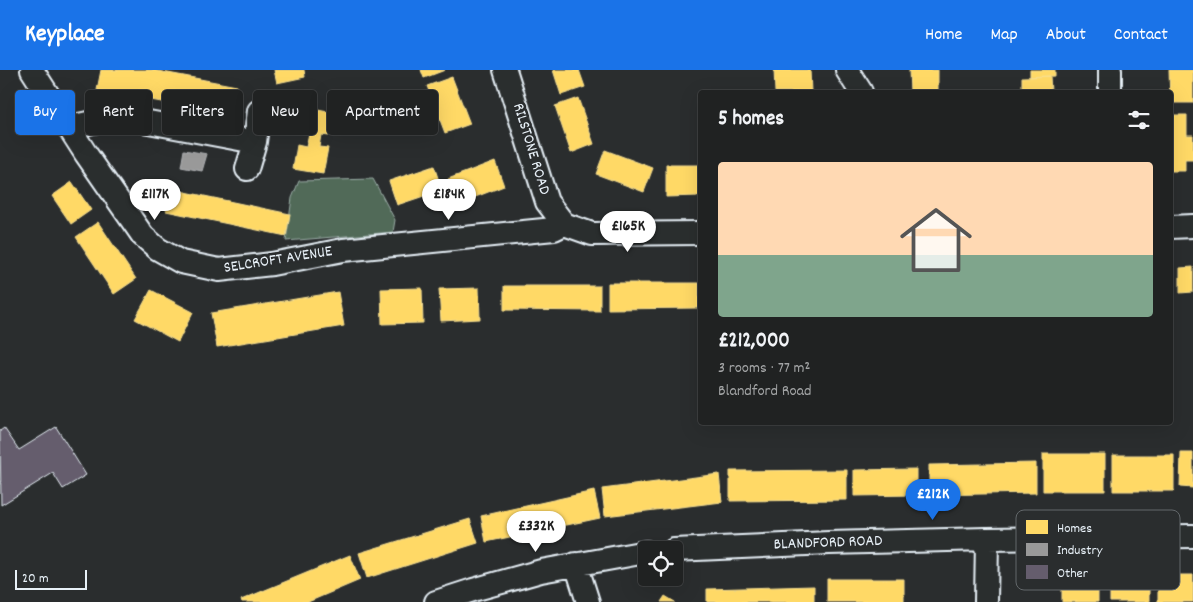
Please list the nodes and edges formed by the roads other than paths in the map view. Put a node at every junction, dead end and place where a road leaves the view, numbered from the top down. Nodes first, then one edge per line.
1 (32, 70) edge
2 (505, 70) edge
3 (847, 70) edge
4 (1110, 70) edge
5 (45, 90) edge
6 (860, 90) edge
7 (1110, 90) edge
8 (75, 126) edge
9 (75, 135) edge
10 (256, 135) edge
11 (255, 142) junction
12 (247, 169) dead end
13 (564, 224) junction
14 (1193, 226) edge
15 (1173, 227) edge
16 (698, 233) edge
17 (1180, 536) edge
18 (1193, 536) edge
19 (987, 538) junction
20 (1016, 538) edge
21 (683, 550) edge
22 (638, 553) edge
23 (576, 564) junction
24 (436, 602) edge
25 (588, 602) edge
26 (986, 602) edge

1 - 5 street, SELCROFT AVENUE
2 - 13 street, RILSTONE ROAD
3 - 6 street
4 - 7 street
8 - 11 street
9 - 13 street, SELCROFT AVENUE
10 - 11 street
11 - 12 street
13 - 16 street
14 - 15 street
17 - 18 street, BLANDFORD ROAD
19 - 20 street, BLANDFORD ROAD
19 - 21 street, BLANDFORD ROAD
19 - 26 street
22 - 23 street
23 - 24 street
23 - 25 street

